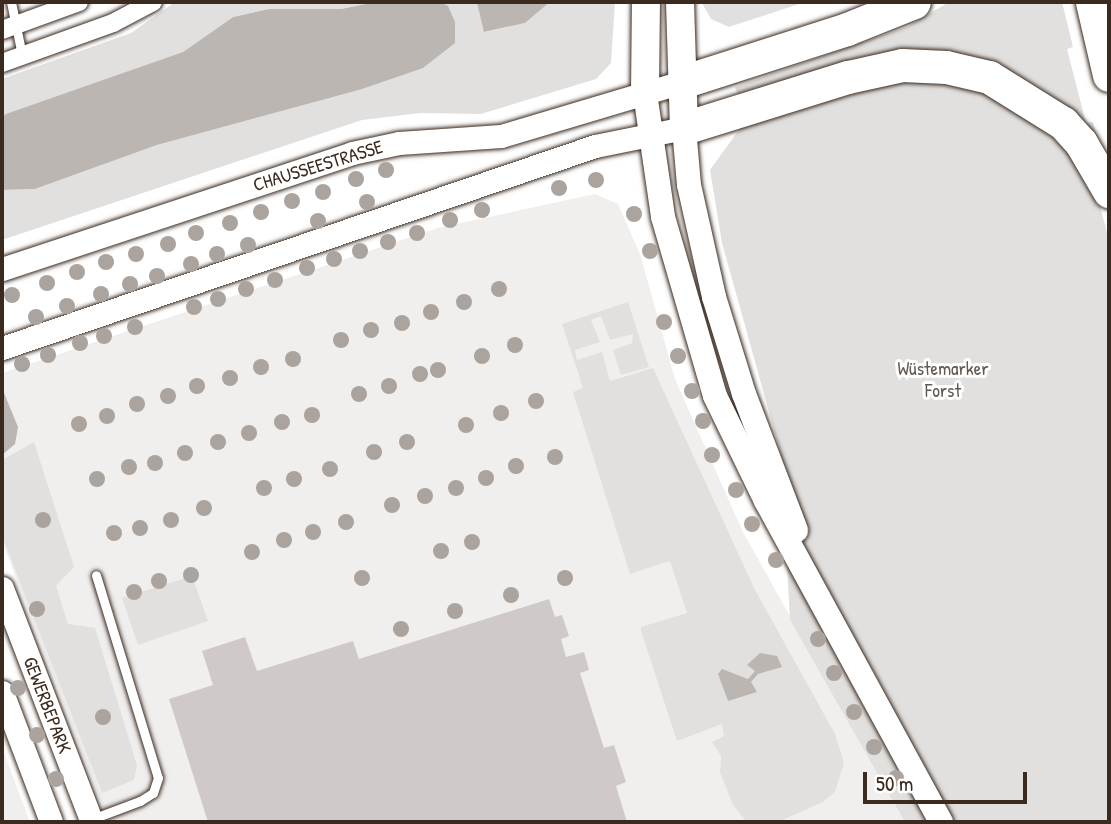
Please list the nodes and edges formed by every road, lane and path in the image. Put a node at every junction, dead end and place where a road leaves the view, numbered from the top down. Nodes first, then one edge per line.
1 (11, 2) edge
2 (79, 2) edge
3 (153, 2) edge
4 (646, 2) edge
5 (680, 2) edge
6 (914, 2) edge
7 (1092, 2) edge
8 (9, 28) edge
9 (22, 55) junction
10 (2, 63) edge
11 (1109, 75) edge
12 (682, 82) junction
13 (645, 93) junction
14 (684, 128) junction
15 (650, 135) junction
16 (1109, 191) edge
17 (2, 269) edge
18 (2, 348) edge
19 (96, 575) dead end
20 (815, 585) junction
21 (2, 588) edge
22 (6, 614) edge
23 (2, 692) edge
24 (88, 821) edge
25 (51, 822) edge
26 (941, 822) edge

1 - 8 lane
2 - 8 street
3 - 9 street
4 - 13 main road
5 - 12 main road
6 - 12 highway
7 - 11 highway
8 - 9 lane
9 - 10 street
12 - 13 street, CHAUSSEESTRASSE
12 - 14 main road
13 - 15 main road
13 - 17 street, CHAUSSEESTRASSE
14 - 15 street
14 - 16 highway
14 - 20 main road
15 - 18 street
15 - 20 main road
19 - 24 lane
20 - 26 main road
21 - 22 street, GEWERBEPARK
22 - 24 street, GEWERBEPARK
23 - 25 street, GEWERBEPARK

